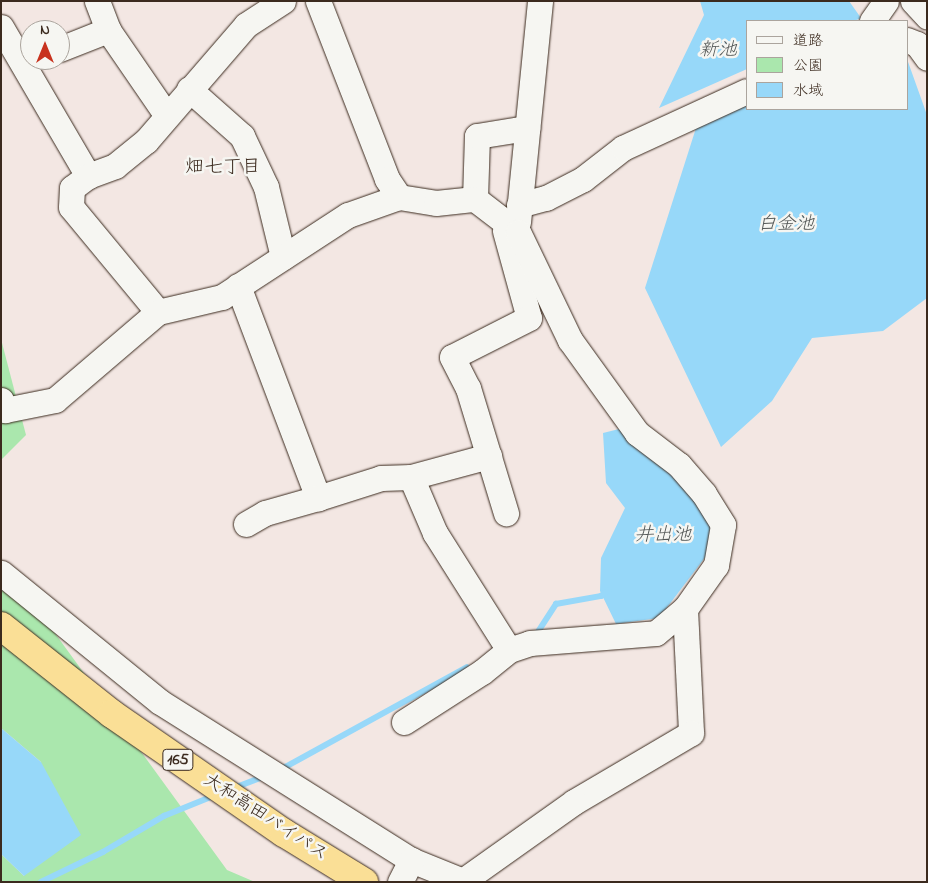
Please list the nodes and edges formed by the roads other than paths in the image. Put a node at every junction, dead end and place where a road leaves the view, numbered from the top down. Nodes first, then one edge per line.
1 (97, 1) edge
2 (283, 1) edge
3 (318, 1) edge
4 (540, 1) edge
5 (886, 1) edge
6 (912, 1) edge
7 (927, 16) edge
8 (873, 20) edge
9 (1, 27) edge
10 (108, 30) junction
11 (908, 40) edge
12 (70, 45) edge
13 (20, 52) edge
14 (927, 58) edge
15 (32, 70) edge
16 (189, 89) junction
17 (746, 91) edge
18 (167, 116) junction
19 (527, 128) junction
20 (88, 176) junction
21 (399, 197) junction
22 (475, 199) junction
23 (513, 219) junction
24 (283, 257) junction
25 (238, 286) junction
26 (158, 312) junction
27 (1, 400) edge
28 (489, 456) junction
29 (411, 477) junction
30 (318, 498) junction
31 (506, 513) dead end
32 (246, 524) dead end
33 (1, 573) edge
34 (685, 609) junction
35 (1, 626) edge
36 (509, 650) junction
37 (404, 722) dead end
38 (412, 860) junction
39 (364, 882) edge
40 (400, 882) edge

1 - 10 street
2 - 16 street
3 - 21 street
4 - 19 street
5 - 8 street
6 - 7 street
9 - 13 street
10 - 12 street
10 - 18 street
11 - 14 street
15 - 20 street
16 - 18 street
16 - 24 street
17 - 23 street
18 - 20 street
19 - 22 street
19 - 23 street
20 - 26 street
21 - 22 street
21 - 24 street
22 - 23 street
23 - 28 street
23 - 34 street
24 - 25 street
25 - 26 street
25 - 30 street
26 - 27 street
28 - 29 street
28 - 31 street
29 - 30 street
29 - 36 street
30 - 32 street
33 - 38 street
34 - 36 street
34 - 38 street
35 - 39 highway, 大和高田バイパス / 165
36 - 37 street
38 - 40 street

